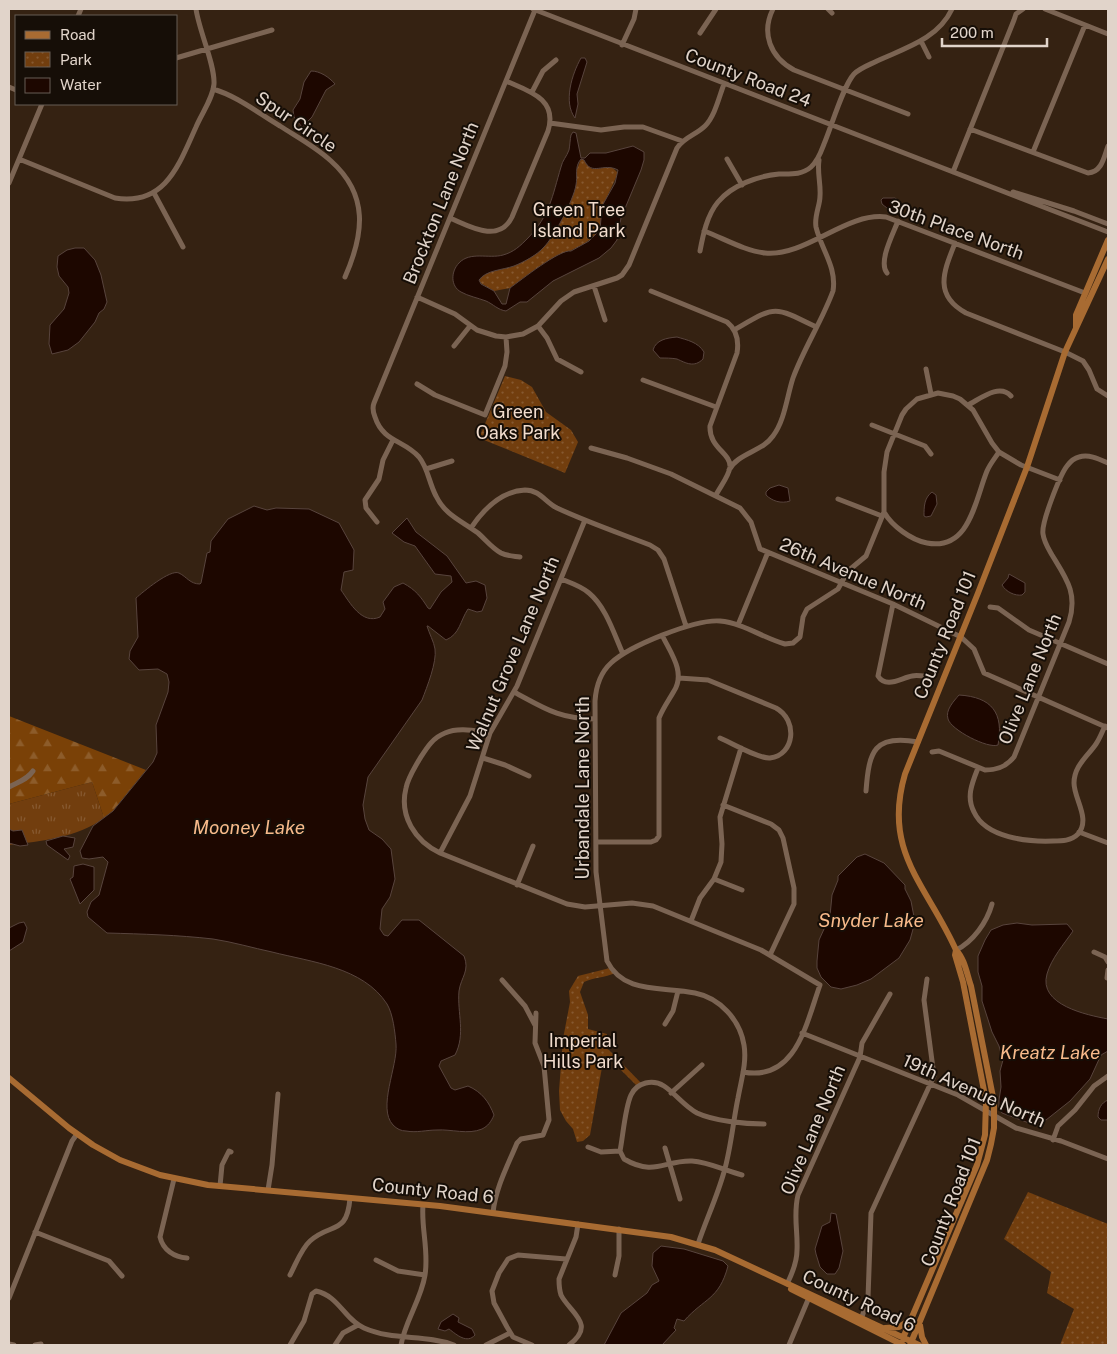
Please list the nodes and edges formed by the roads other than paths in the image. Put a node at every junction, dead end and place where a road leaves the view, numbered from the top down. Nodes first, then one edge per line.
1 (196, 9) edge
2 (534, 9) edge
3 (636, 9) edge
4 (716, 9) edge
5 (773, 9) edge
6 (952, 9) edge
7 (1023, 9) edge
8 (1044, 9) edge
9 (1084, 25) junction
10 (272, 30) dead end
11 (700, 33) dead end
12 (1108, 34) edge
13 (921, 40) junction
14 (622, 44) junction
15 (206, 49) junction
16 (178, 57) edge
17 (929, 57) dead end
18 (556, 60) dead end
19 (506, 81) junction
20 (724, 84) junction
21 (213, 89) junction
22 (845, 90) junction
23 (532, 92) junction
24 (42, 105) edge
25 (908, 114) dead end
26 (550, 124) junction
27 (832, 126) junction
28 (970, 128) junction
29 (682, 141) junction
30 (1108, 146) edge
31 (1033, 152) junction
32 (821, 153) junction
33 (727, 158) dead end
34 (19, 159) junction
35 (953, 172) junction
36 (9, 183) edge
37 (742, 185) junction
38 (154, 193) junction
39 (450, 218) junction
40 (898, 221) junction
41 (1108, 224) edge
42 (704, 231) junction
43 (1108, 232) edge
44 (820, 237) junction
45 (1108, 240) edge
46 (955, 243) junction
47 (183, 247) dead end
48 (700, 251) dead end
49 (1108, 259) edge
50 (886, 273) dead end
51 (346, 277) dead end
52 (594, 286) junction
53 (651, 291) dead end
54 (1085, 293) junction
55 (417, 297) junction
56 (605, 320) dead end
57 (470, 326) junction
58 (538, 326) junction
59 (816, 327) junction
60 (1076, 327) junction
61 (734, 330) junction
62 (506, 337) junction
63 (454, 346) dead end
64 (1065, 352) junction
65 (926, 368) dead end
66 (581, 372) dead end
67 (643, 380) dead end
68 (417, 384) dead end
69 (930, 394) junction
70 (1011, 396) dead end
71 (1108, 396) edge
72 (968, 405) junction
73 (716, 407) junction
74 (872, 425) dead end
75 (894, 434) junction
76 (393, 440) junction
77 (591, 448) dead end
78 (999, 452) junction
79 (931, 454) dead end
80 (452, 461) dead end
81 (1108, 463) edge
82 (1027, 467) junction
83 (426, 469) junction
84 (729, 470) junction
85 (1060, 480) junction
86 (716, 495) junction
87 (838, 499) dead end
88 (883, 514) junction
89 (585, 520) junction
90 (377, 522) dead end
91 (471, 528) junction
92 (768, 552) junction
93 (520, 557) dead end
94 (561, 579) junction
95 (842, 583) junction
96 (893, 604) junction
97 (990, 607) dead end
98 (738, 625) junction
99 (686, 626) junction
100 (662, 636) junction
101 (961, 637) junction
102 (1061, 644) junction
103 (623, 654) junction
104 (1108, 664) edge
105 (925, 676) dead end
106 (679, 678) junction
107 (514, 692) junction
108 (1039, 699) junction
109 (595, 719) junction
110 (1106, 727) edge
111 (490, 733) junction
112 (720, 738) dead end
113 (918, 742) junction
114 (741, 748) junction
115 (932, 752) dead end
116 (483, 758) junction
117 (978, 768) junction
118 (33, 771) dead end
119 (529, 776) dead end
120 (9, 787) edge
121 (866, 791) dead end
122 (723, 805) junction
123 (1079, 832) junction
124 (596, 842) junction
125 (1108, 842) edge
126 (533, 846) dead end
127 (440, 853) junction
128 (714, 878) junction
129 (517, 884) junction
130 (742, 890) dead end
131 (992, 904) dead end
132 (600, 905) junction
133 (691, 922) junction
134 (956, 950) junction
135 (1094, 952) dead end
136 (770, 955) junction
137 (1108, 962) edge
138 (1108, 970) edge
139 (1107, 978) edge
140 (927, 979) dead end
141 (502, 980) dead end
142 (678, 991) junction
143 (890, 994) dead end
144 (536, 1014) dead end
145 (665, 1024) dead end
146 (536, 1025) junction
147 (802, 1033) junction
148 (860, 1057) junction
149 (702, 1065) dead end
150 (742, 1072) junction
151 (1108, 1076) edge
152 (9, 1078) edge
153 (931, 1085) junction
154 (671, 1093) junction
155 (278, 1094) dead end
156 (987, 1112) junction
157 (994, 1116) junction
158 (733, 1121) junction
159 (764, 1124) dead end
160 (77, 1134) junction
161 (1053, 1140) junction
162 (588, 1147) dead end
163 (665, 1148) dead end
164 (620, 1151) junction
165 (231, 1152) dead end
166 (1108, 1159) edge
167 (670, 1165) junction
168 (725, 1170) junction
169 (742, 1175) dead end
170 (174, 1179) junction
171 (220, 1186) junction
172 (268, 1190) junction
173 (350, 1198) junction
174 (680, 1199) dead end
175 (423, 1205) junction
176 (493, 1213) junction
177 (578, 1224) junction
178 (619, 1229) junction
179 (36, 1232) junction
180 (698, 1244) junction
181 (187, 1258) dead end
182 (566, 1259) junction
183 (376, 1260) dead end
184 (290, 1275) dead end
185 (425, 1275) junction
186 (122, 1276) dead end
187 (615, 1276) dead end
188 (786, 1284) junction
189 (10, 1289) edge
190 (810, 1296) junction
191 (9, 1298) edge
192 (911, 1319) junction
193 (860, 1321) junction
194 (920, 1321) junction
195 (358, 1325) junction
196 (883, 1332) junction
197 (510, 1333) junction
198 (402, 1338) junction
199 (902, 1343) edge
200 (911, 1343) edge
201 (9, 1344) edge
202 (42, 1344) dead end
203 (14, 1345) edge
204 (34, 1345) edge
205 (290, 1345) edge
206 (336, 1345) edge
207 (401, 1345) edge
208 (454, 1345) edge
209 (486, 1345) edge
210 (532, 1345) edge
211 (569, 1345) edge
212 (789, 1345) edge
213 (890, 1345) edge
214 (919, 1345) edge
215 (926, 1345) edge

1 - 15 street
2 - 14 street, County Road 24
2 - 19 street, Brockton Lane North
3 - 14 street
4 - 11 street
5 - 22 street
6 - 13 street
7 - 28 street
8 - 9 street
9 - 12 street
9 - 31 street
10 - 15 street
13 - 17 street
13 - 22 street
14 - 20 street, County Road 24
15 - 16 street
15 - 21 street
18 - 23 street
19 - 23 street
19 - 39 street, Brockton Lane North
20 - 27 street, County Road 24
20 - 29 street
21 - 38 street
21 - 51 street, Spur Circle
22 - 25 street
22 - 27 street
23 - 26 street
24 - 34 street
26 - 29 street
26 - 39 street
27 - 32 street
27 - 35 street, County Road 24
28 - 31 street
28 - 35 street
29 - 52 street
30 - 31 street
32 - 37 street
32 - 44 street
33 - 37 street
34 - 36 street
34 - 38 street
35 - 41 street, County Road 24
35 - 43 street, County Road 24
37 - 42 street
38 - 47 street
39 - 55 street, Brockton Lane North
40 - 44 street, 30th Place North
40 - 46 street, 30th Place North
40 - 50 street
42 - 44 street, 30th Place North
42 - 48 street
44 - 59 street
45 - 54 main road, County Road 101
46 - 54 street, 30th Place North
46 - 64 street
49 - 60 main road, County Road 101
52 - 56 street
52 - 58 street
53 - 61 street
54 - 60 main road, County Road 101
55 - 57 street
55 - 76 street, Brockton Lane North
57 - 62 street
57 - 63 street
58 - 62 street
58 - 66 street
59 - 61 street
59 - 84 street
60 - 64 main road, County Road 101
61 - 73 street
62 - 68 street
64 - 71 street
64 - 82 main road, County Road 101
65 - 69 street
67 - 73 street
69 - 72 street
69 - 75 street
70 - 72 street
72 - 78 street
73 - 84 street
74 - 75 street
75 - 79 street
75 - 88 street
76 - 83 street
76 - 90 street
77 - 86 street, 26th Avenue North
78 - 82 street
78 - 88 street
80 - 83 street
81 - 85 street, Olive Lane North
82 - 85 street
82 - 101 main road, County Road 101
83 - 91 street
84 - 86 street
85 - 102 street, Olive Lane North
86 - 92 street, 26th Avenue North
87 - 88 street
88 - 95 street
89 - 91 street
89 - 94 street, Walnut Grove Lane North
89 - 99 street
91 - 93 street
92 - 95 street, 26th Avenue North
92 - 98 street
94 - 103 street
94 - 107 street, Walnut Grove Lane North
95 - 96 street, 26th Avenue North
95 - 98 street, Urbandale Lane North
96 - 101 street, 26th Avenue North
96 - 105 street
97 - 102 street
98 - 99 street, Urbandale Lane North
99 - 100 street, Urbandale Lane North
100 - 103 street, Urbandale Lane North
100 - 106 street
101 - 108 street
101 - 113 main road, County Road 101
102 - 104 street
102 - 108 street, Olive Lane North
103 - 109 street, Urbandale Lane North
106 - 114 street
106 - 124 street
107 - 109 street
107 - 111 street, Walnut Grove Lane North
108 - 110 street
108 - 117 street, Olive Lane North
109 - 124 street, Urbandale Lane North
110 - 123 street
111 - 116 street, Walnut Grove Lane North
111 - 127 street
112 - 114 street
113 - 121 street
113 - 134 main road, County Road 101
114 - 122 street
115 - 117 street
116 - 119 street
116 - 127 street, Walnut Grove Lane North
117 - 123 street
118 - 120 street
122 - 128 street
122 - 136 street
123 - 125 street
124 - 132 street, Urbandale Lane North
126 - 129 street
127 - 129 street
128 - 130 street
128 - 133 street
129 - 132 street
131 - 134 street
132 - 133 street
132 - 142 street
133 - 136 street
134 - 156 main road, County Road 101
134 - 157 main road, County Road 101
135 - 137 street
136 - 147 street
138 - 139 street
140 - 153 street
141 - 146 street
142 - 145 street
142 - 150 street
143 - 148 street, Olive Lane North
144 - 146 street
146 - 176 street
147 - 148 street, 19th Avenue North
147 - 150 street
148 - 153 street, 19th Avenue North
148 - 188 street, Olive Lane North
149 - 154 street
150 - 158 street
151 - 161 street
152 - 160 main road, County Road 6
153 - 156 street, 19th Avenue North
153 - 193 street
154 - 158 street
154 - 164 street
155 - 172 street
156 - 157 street, 19th Avenue North
156 - 192 main road, County Road 101
157 - 161 street, 19th Avenue North
157 - 194 main road, County Road 101
158 - 159 street
158 - 168 street
160 - 170 main road, County Road 6
160 - 179 street
161 - 166 street, 19th Avenue North
162 - 164 street
163 - 167 street
164 - 167 street
165 - 171 street
167 - 168 street
167 - 174 street
168 - 169 street
168 - 180 street
170 - 171 main road, County Road 6
170 - 181 street
171 - 172 main road, County Road 6
172 - 173 main road, County Road 6
173 - 175 main road, County Road 6
173 - 184 street
175 - 176 main road, County Road 6
175 - 185 street
176 - 177 main road, County Road 6
177 - 178 main road, County Road 6
177 - 182 street
178 - 180 main road, County Road 6
178 - 187 street
179 - 186 street
179 - 189 street
180 - 188 main road, County Road 6
182 - 197 street
182 - 211 street
183 - 185 street
185 - 198 street
188 - 190 main road, County Road 6
189 - 191 street
190 - 193 main road, County Road 6
190 - 212 street
192 - 196 main road
192 - 199 main road, County Road 101
193 - 196 main road, County Road 6
194 - 200 main road, County Road 101
194 - 215 main road
195 - 198 street
195 - 205 street
195 - 206 street
196 - 199 main road, County Road 6
196 - 213 main road
197 - 209 street
197 - 210 street
198 - 207 street
198 - 208 street
199 - 200 main road, County Road 6
200 - 214 main road, County Road 6
201 - 203 street
202 - 204 street

